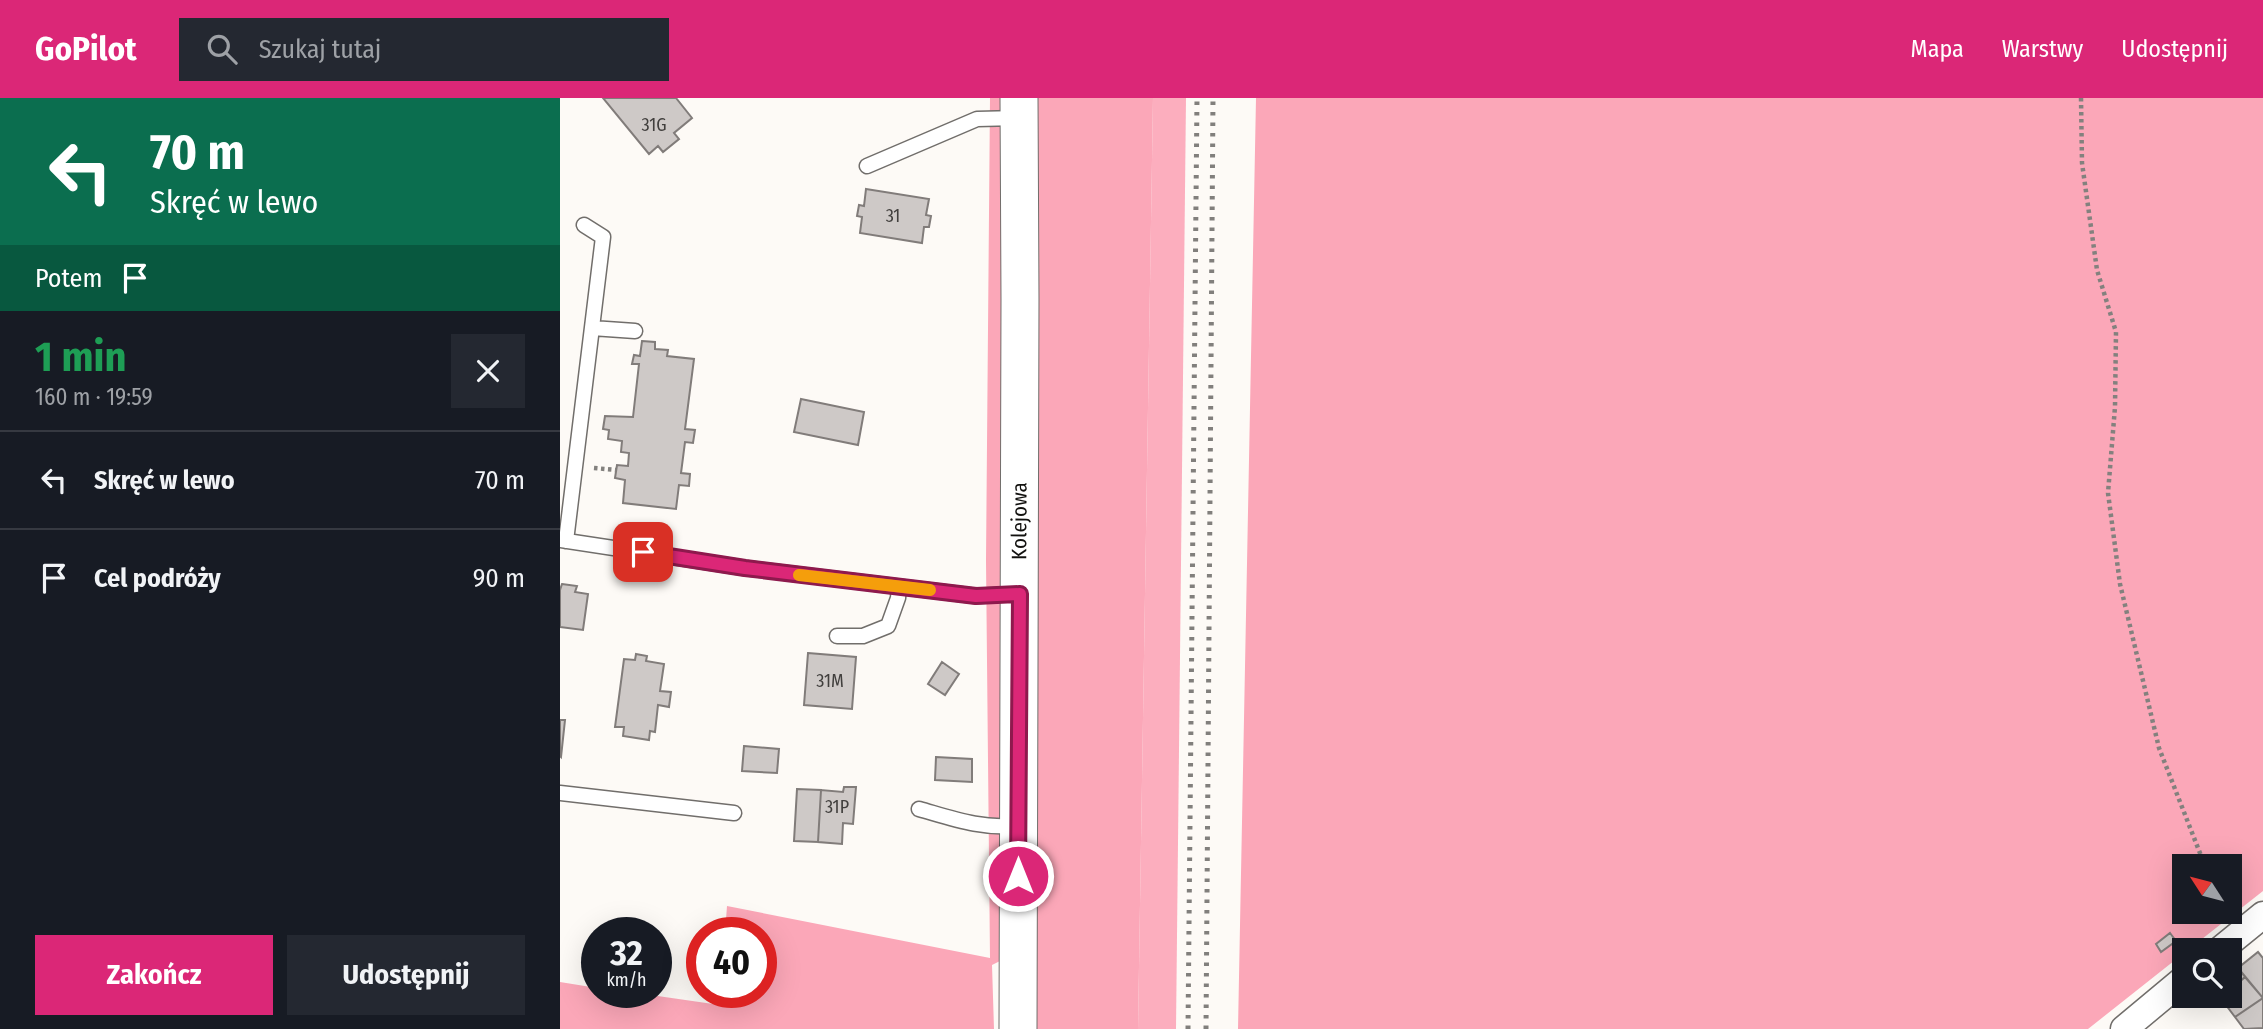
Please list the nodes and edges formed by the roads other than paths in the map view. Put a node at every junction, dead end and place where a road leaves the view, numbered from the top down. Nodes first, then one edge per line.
1 (1019, 108) edge
2 (867, 166) dead end
3 (584, 225) dead end
4 (592, 328) junction
5 (635, 331) dead end
6 (563, 540) edge
7 (899, 587) junction
8 (1020, 594) junction
9 (837, 636) dead end
10 (560, 793) edge
11 (919, 810) dead end
12 (734, 813) dead end
13 (1018, 825) junction
14 (2263, 915) edge
15 (2235, 938) edge
16 (2172, 989) edge
17 (1017, 1029) edge
18 (2124, 1029) edge

1 - 2 lane
1 - 8 street, Kolejowa
3 - 4 lane
4 - 5 lane
4 - 6 lane
6 - 7 lane
7 - 8 lane
7 - 9 lane
8 - 13 street, Kolejowa
10 - 12 lane
11 - 13 lane
13 - 17 street, Kolejowa
14 - 15 street
16 - 18 street

